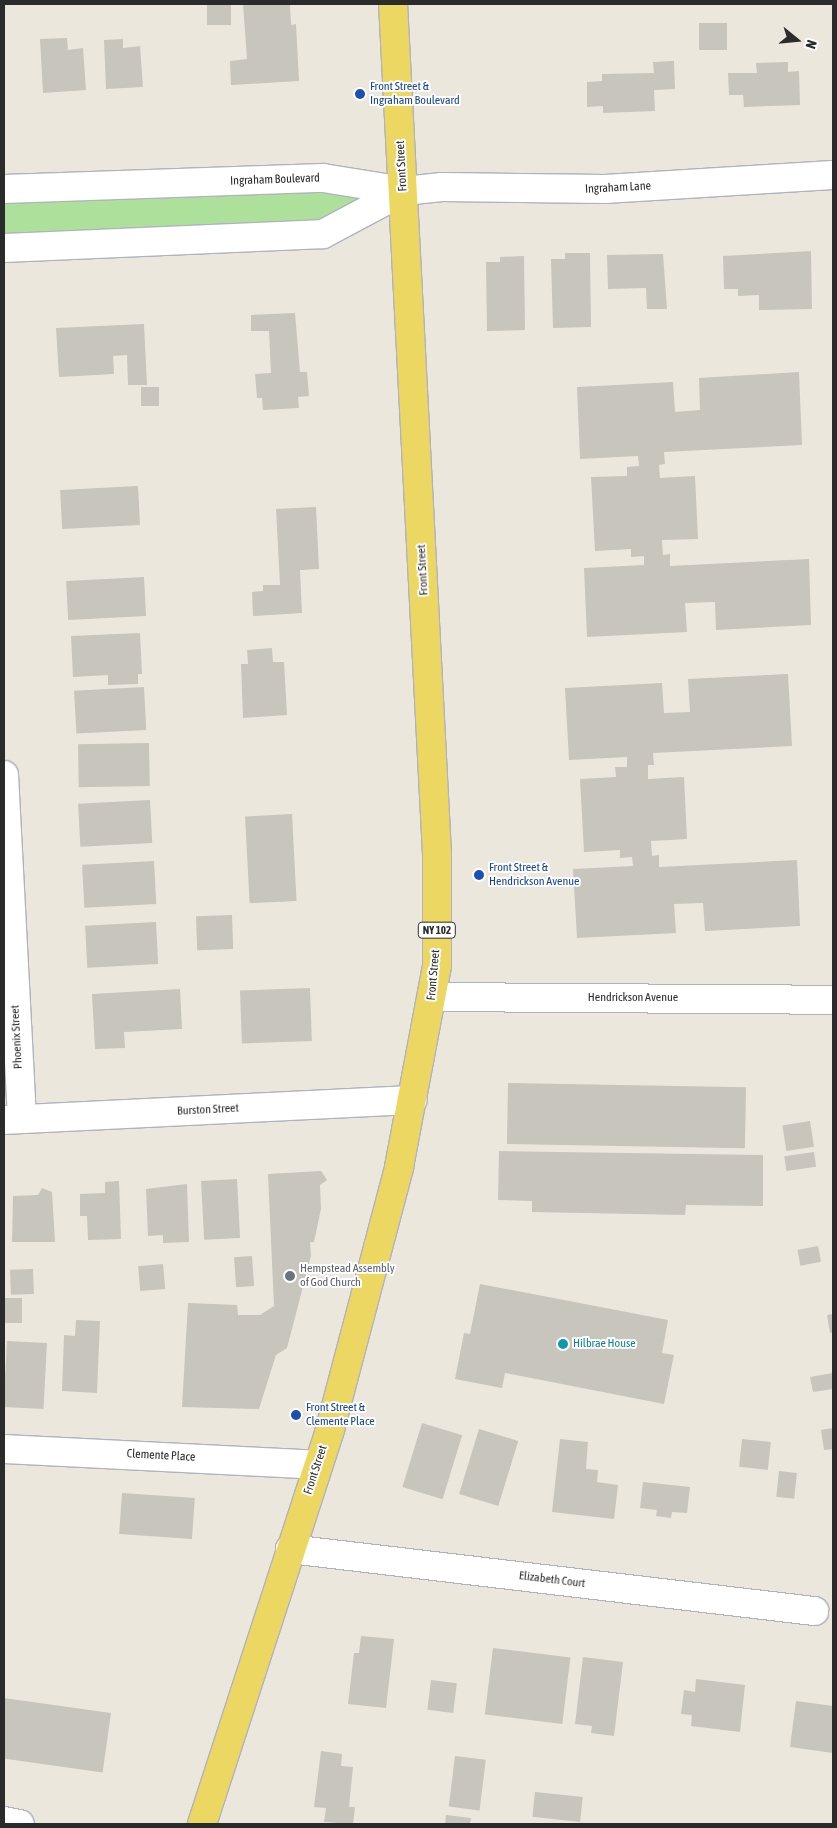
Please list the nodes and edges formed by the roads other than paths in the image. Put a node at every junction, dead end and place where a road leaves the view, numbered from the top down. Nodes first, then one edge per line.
1 (393, 4) edge
2 (833, 175) edge
3 (4, 189) edge
4 (404, 190) junction
5 (4, 248) edge
6 (4, 775) edge
7 (432, 997) junction
8 (833, 1000) edge
9 (413, 1100) junction
10 (13, 1119) edge
11 (4, 1449) edge
12 (318, 1465) junction
13 (290, 1549) junction
14 (814, 1611) dead end
15 (4, 1821) edge
16 (20, 1824) edge
17 (202, 1824) edge

1 - 4 main road, Front Street / NY 102
2 - 4 street, Ingraham Lane
3 - 4 street, Ingraham Boulevard
4 - 5 street
4 - 7 main road, Front Street / NY 102
6 - 10 street, Phoenix Street
7 - 8 street, Hendrickson Avenue
7 - 9 main road, Front Street / NY 102
9 - 10 street, Burston Street
9 - 12 main road, Front Street / NY 102
11 - 12 street, Clemente Place
12 - 13 main road, Front Street / NY 102
13 - 14 street, Elizabeth Court
13 - 17 main road, Front Street / NY 102
15 - 16 street

